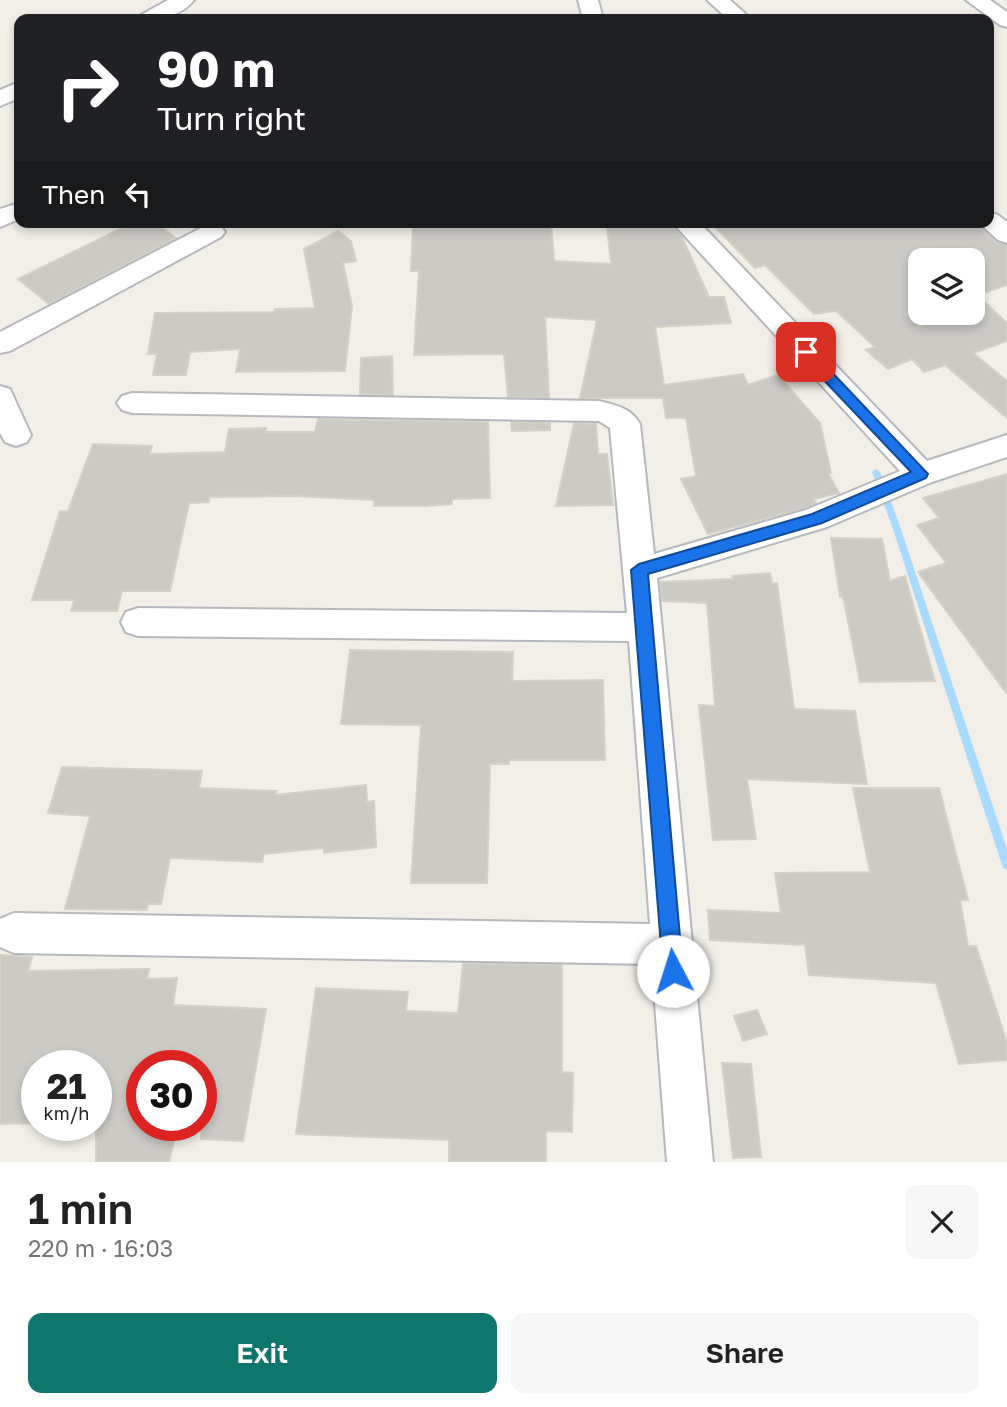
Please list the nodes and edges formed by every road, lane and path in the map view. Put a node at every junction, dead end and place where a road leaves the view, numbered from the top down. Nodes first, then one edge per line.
1 (184, 0) edge
2 (717, 0) edge
3 (976, 0) edge
4 (157, 14) edge
5 (735, 14) edge
6 (1007, 21) edge
7 (690, 228) edge
8 (212, 232) dead end
9 (0, 344) edge
10 (0, 396) edge
11 (132, 403) dead end
12 (16, 435) dead end
13 (1007, 446) edge
14 (912, 478) junction
15 (639, 570) junction
16 (138, 622) dead end
17 (645, 626) junction
18 (14, 933) dead end
19 (670, 944) junction
20 (690, 1162) edge

1 - 4 street
2 - 5 street
3 - 6 street
7 - 14 street
8 - 9 street
10 - 12 lane
11 - 15 street
13 - 14 street
14 - 15 street
15 - 17 street
16 - 17 street
17 - 19 street
18 - 19 street
19 - 20 street

